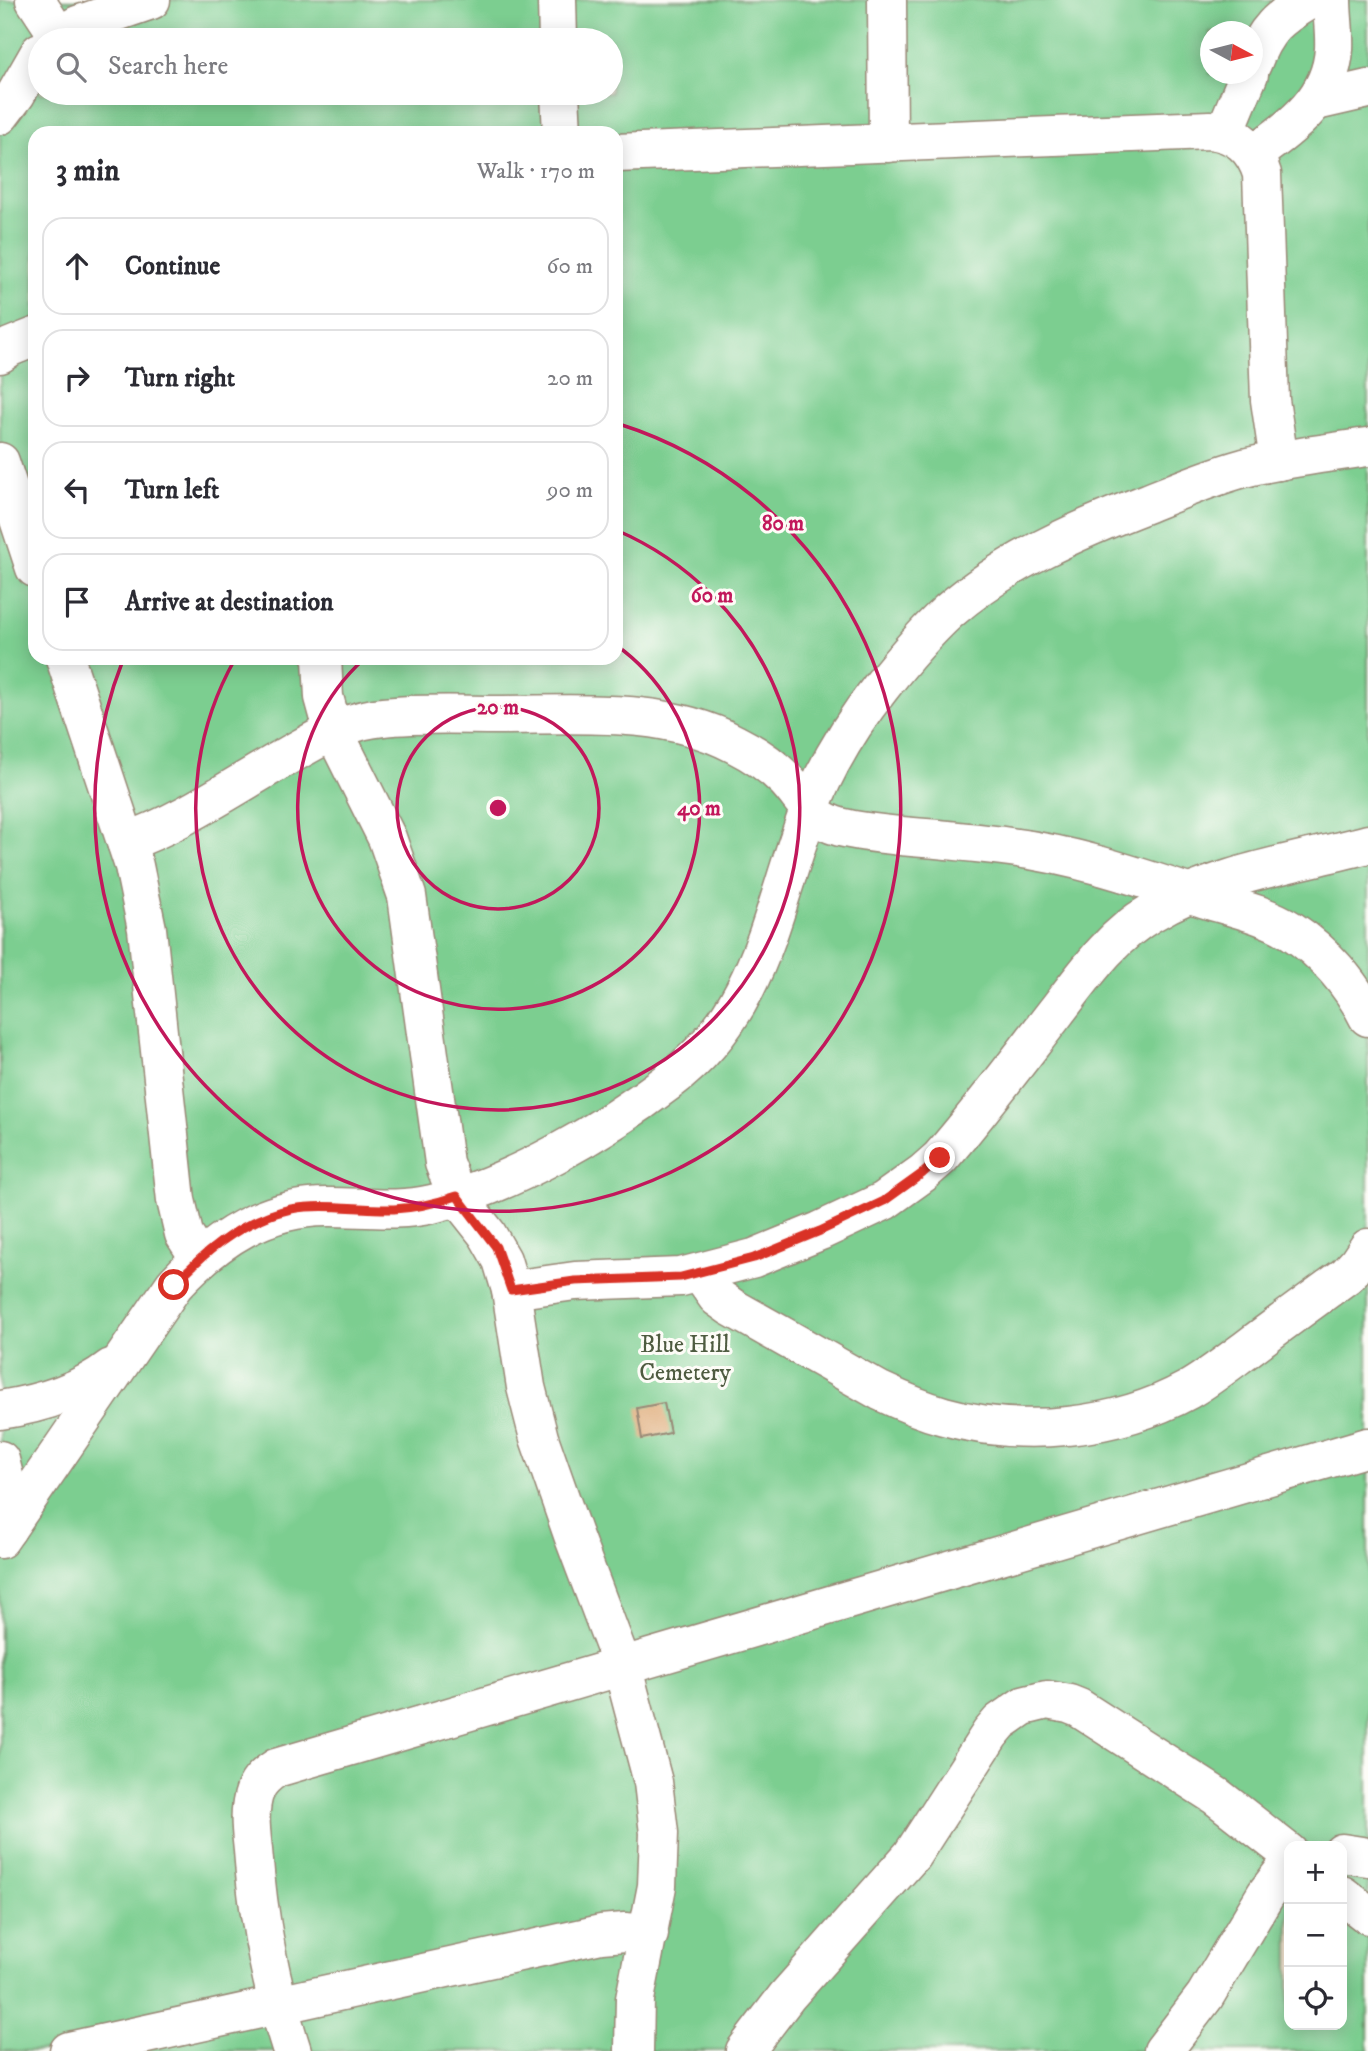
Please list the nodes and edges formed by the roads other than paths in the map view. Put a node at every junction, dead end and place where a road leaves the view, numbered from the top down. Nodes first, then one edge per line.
1 (35, 0) edge
2 (151, 0) edge
3 (557, 0) edge
4 (887, 0) edge
5 (1309, 0) edge
6 (1332, 0) edge
7 (45, 28) edge
8 (78, 28) edge
9 (558, 28) edge
10 (1263, 39) edge
11 (28, 76) edge
12 (1248, 84) edge
13 (1368, 89) edge
14 (1316, 101) junction
15 (561, 105) edge
16 (0, 116) edge
17 (562, 126) edge
18 (888, 143) junction
19 (1239, 143) junction
20 (623, 153) edge
21 (28, 340) edge
22 (0, 355) edge
23 (1368, 447) edge
24 (1279, 461) junction
25 (0, 462) edge
26 (28, 547) edge
27 (67, 665) edge
28 (322, 665) edge
29 (333, 730) junction
30 (809, 810) junction
31 (126, 842) junction
32 (1368, 845) edge
33 (1190, 893) junction
34 (1368, 1017) edge
35 (457, 1196) junction
36 (1368, 1248) edge
37 (200, 1259) junction
38 (700, 1273) junction
39 (511, 1290) junction
40 (124, 1358) junction
41 (0, 1410) edge
42 (1368, 1447) edge
43 (0, 1460) edge
44 (3, 1534) edge
45 (622, 1665) junction
46 (1284, 1849) edge
47 (1347, 1854) edge
48 (1368, 1857) edge
49 (1284, 1871) edge
50 (1347, 1899) edge
51 (1368, 1916) edge
52 (649, 1934) junction
53 (278, 2005) junction
54 (69, 2051) edge
55 (292, 2051) edge
56 (634, 2051) edge
57 (745, 2051) edge
58 (1163, 2051) edge

1 - 7 lane
2 - 8 lane
3 - 9 lane
4 - 18 lane
5 - 10 lane
6 - 14 lane
11 - 16 lane
12 - 19 lane
13 - 14 lane
14 - 19 lane
15 - 17 lane
18 - 19 lane
18 - 20 lane
19 - 24 lane
21 - 22 lane
23 - 24 lane
24 - 30 lane
25 - 26 lane
27 - 31 lane
28 - 29 lane
29 - 30 lane
29 - 31 lane
29 - 35 lane
30 - 33 lane
30 - 35 lane
31 - 37 lane
32 - 33 lane
33 - 34 lane
33 - 38 lane
35 - 37 lane
35 - 39 lane
36 - 38 lane
37 - 40 lane
38 - 39 lane
39 - 45 lane
40 - 41 lane
40 - 44 lane
42 - 45 lane
43 - 44 lane
45 - 52 lane
45 - 53 lane
46 - 57 lane
47 - 48 lane
49 - 58 lane
50 - 51 lane
52 - 53 lane
52 - 56 lane
53 - 54 lane
53 - 55 lane

